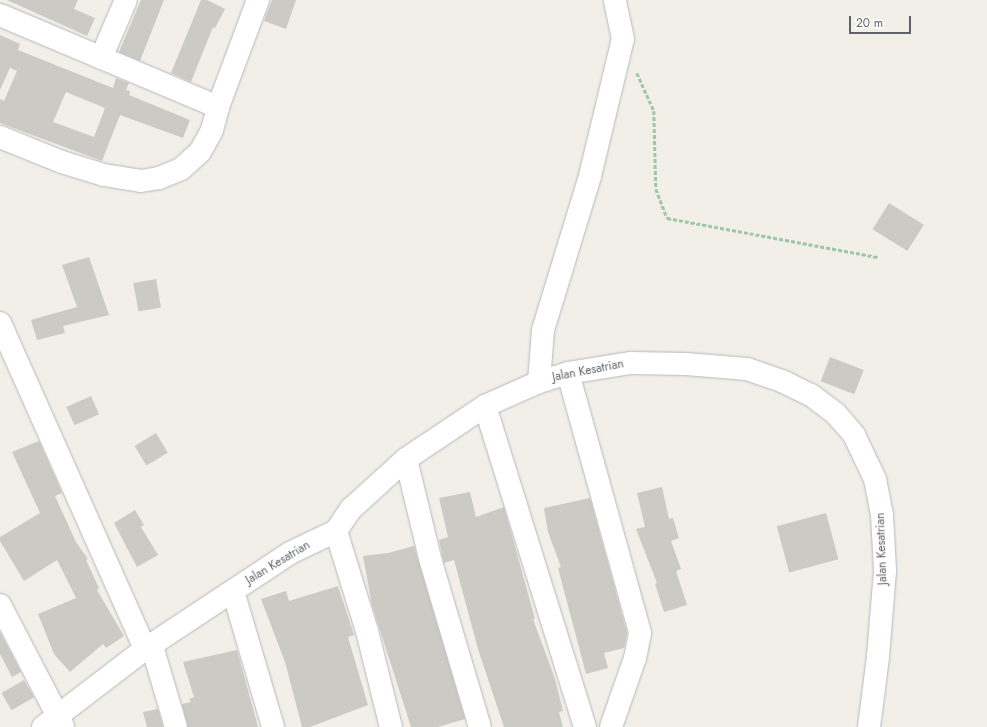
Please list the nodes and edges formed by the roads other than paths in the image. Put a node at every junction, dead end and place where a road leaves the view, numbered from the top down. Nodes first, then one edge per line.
1 (126, 0) edge
2 (258, 0) edge
3 (614, 0) edge
4 (0, 15) edge
5 (101, 58) junction
6 (218, 107) junction
7 (0, 137) edge
8 (0, 323) edge
9 (568, 373) junction
10 (539, 382) junction
11 (485, 406) junction
12 (406, 459) junction
13 (336, 530) junction
14 (233, 591) junction
15 (0, 605) edge
16 (148, 648) junction
17 (55, 723) edge
18 (176, 727) edge
19 (273, 727) edge
20 (391, 727) edge
21 (480, 727) edge
22 (585, 727) edge
23 (611, 727) edge
24 (869, 727) edge

1 - 5 street
2 - 6 street
3 - 10 street
4 - 5 street
5 - 6 street
6 - 7 street
8 - 16 street
9 - 10 street, Jalan Kesatrian
9 - 23 street
9 - 24 street, Jalan Kesatrian
10 - 11 street, Jalan Kesatrian
11 - 12 street, Jalan Kesatrian
11 - 22 street
12 - 13 street, Jalan Kesatrian
12 - 21 street
13 - 14 street, Jalan Kesatrian
13 - 20 street
14 - 16 street, Jalan Kesatrian
14 - 19 street
15 - 17 street
16 - 17 street, Jalan Kesatrian
16 - 18 street

